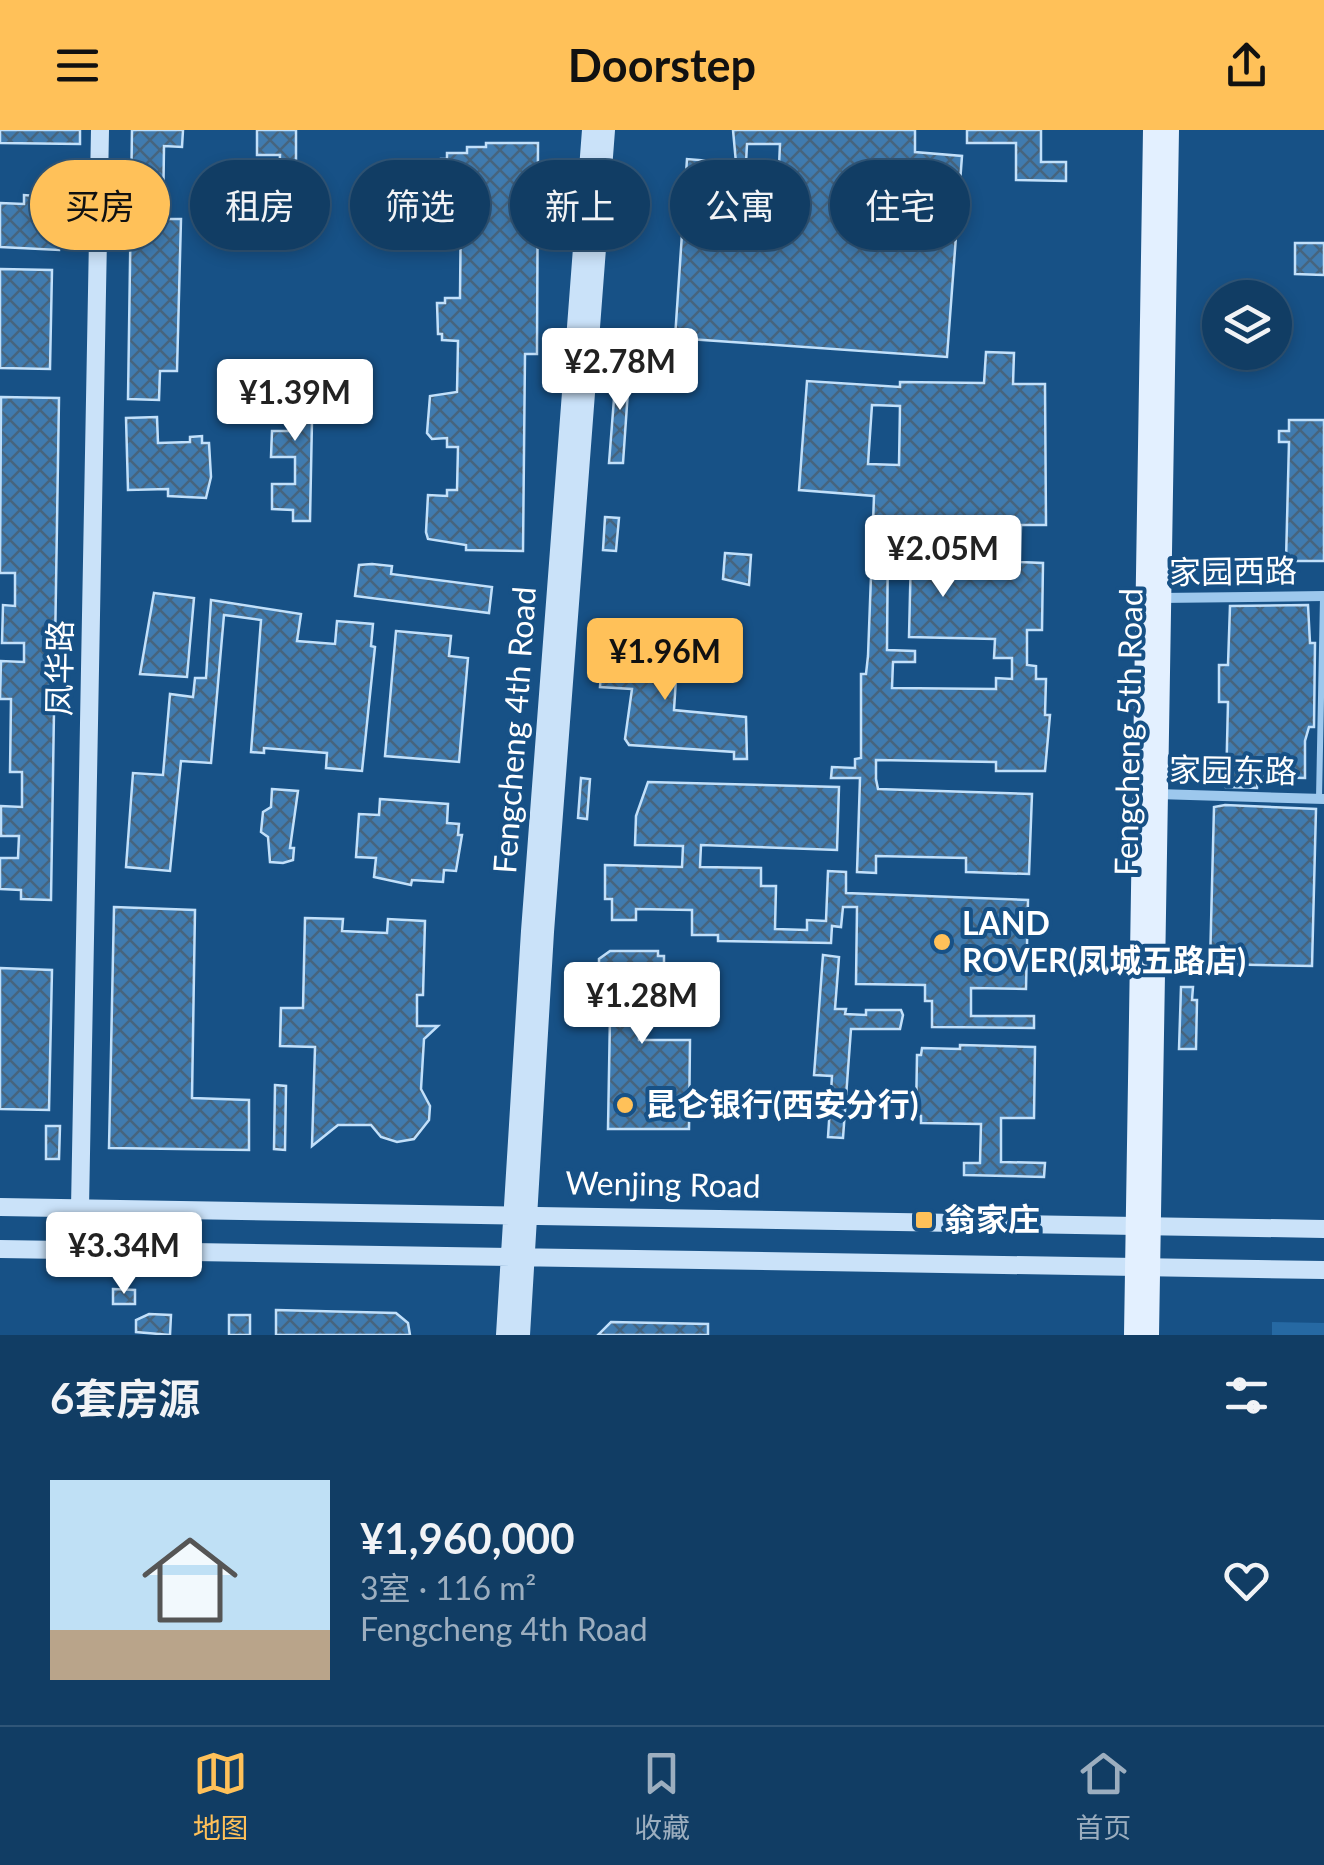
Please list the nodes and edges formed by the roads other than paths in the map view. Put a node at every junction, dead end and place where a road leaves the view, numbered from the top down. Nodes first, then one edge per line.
1 (100, 130) edge
2 (591, 130) edge
3 (606, 130) edge
4 (1153, 130) edge
5 (1169, 130) edge
6 (1324, 596) edge
7 (1152, 598) junction
8 (1149, 795) junction
9 (1321, 798) edge
10 (0, 1207) edge
11 (80, 1208) junction
12 (519, 1213) junction
13 (1142, 1224) junction
14 (1324, 1228) edge
15 (0, 1248) edge
16 (517, 1258) junction
17 (1143, 1267) junction
18 (1324, 1270) edge
19 (504, 1335) edge
20 (521, 1335) edge
21 (1134, 1335) edge
22 (1148, 1335) edge

1 - 11 street, 凤华路
2 - 12 street, Fengcheng 4th Road
3 - 12 street, Fengcheng 4th Road
4 - 7 main road, Fengcheng 5th Road
5 - 7 main road, Fengcheng 5th Road
6 - 7 street, 家园西路
6 - 9 lane
7 - 8 main road, Fengcheng 5th Road
8 - 9 street, 家园东路
8 - 13 main road, Fengcheng 5th Road
10 - 11 street, Wenjing Road
11 - 12 street, Wenjing Road
12 - 13 street, Wenjing Road
12 - 16 street, Fengcheng 4th Road
13 - 14 street, Wenjing Road
13 - 17 main road, Fengcheng 5th Road
15 - 16 street
16 - 17 street
16 - 19 street, Fengcheng 4th Road
16 - 20 street, Fengcheng 4th Road
17 - 18 street
17 - 21 main road, Fengcheng 5th Road
17 - 22 main road, Fengcheng 5th Road

